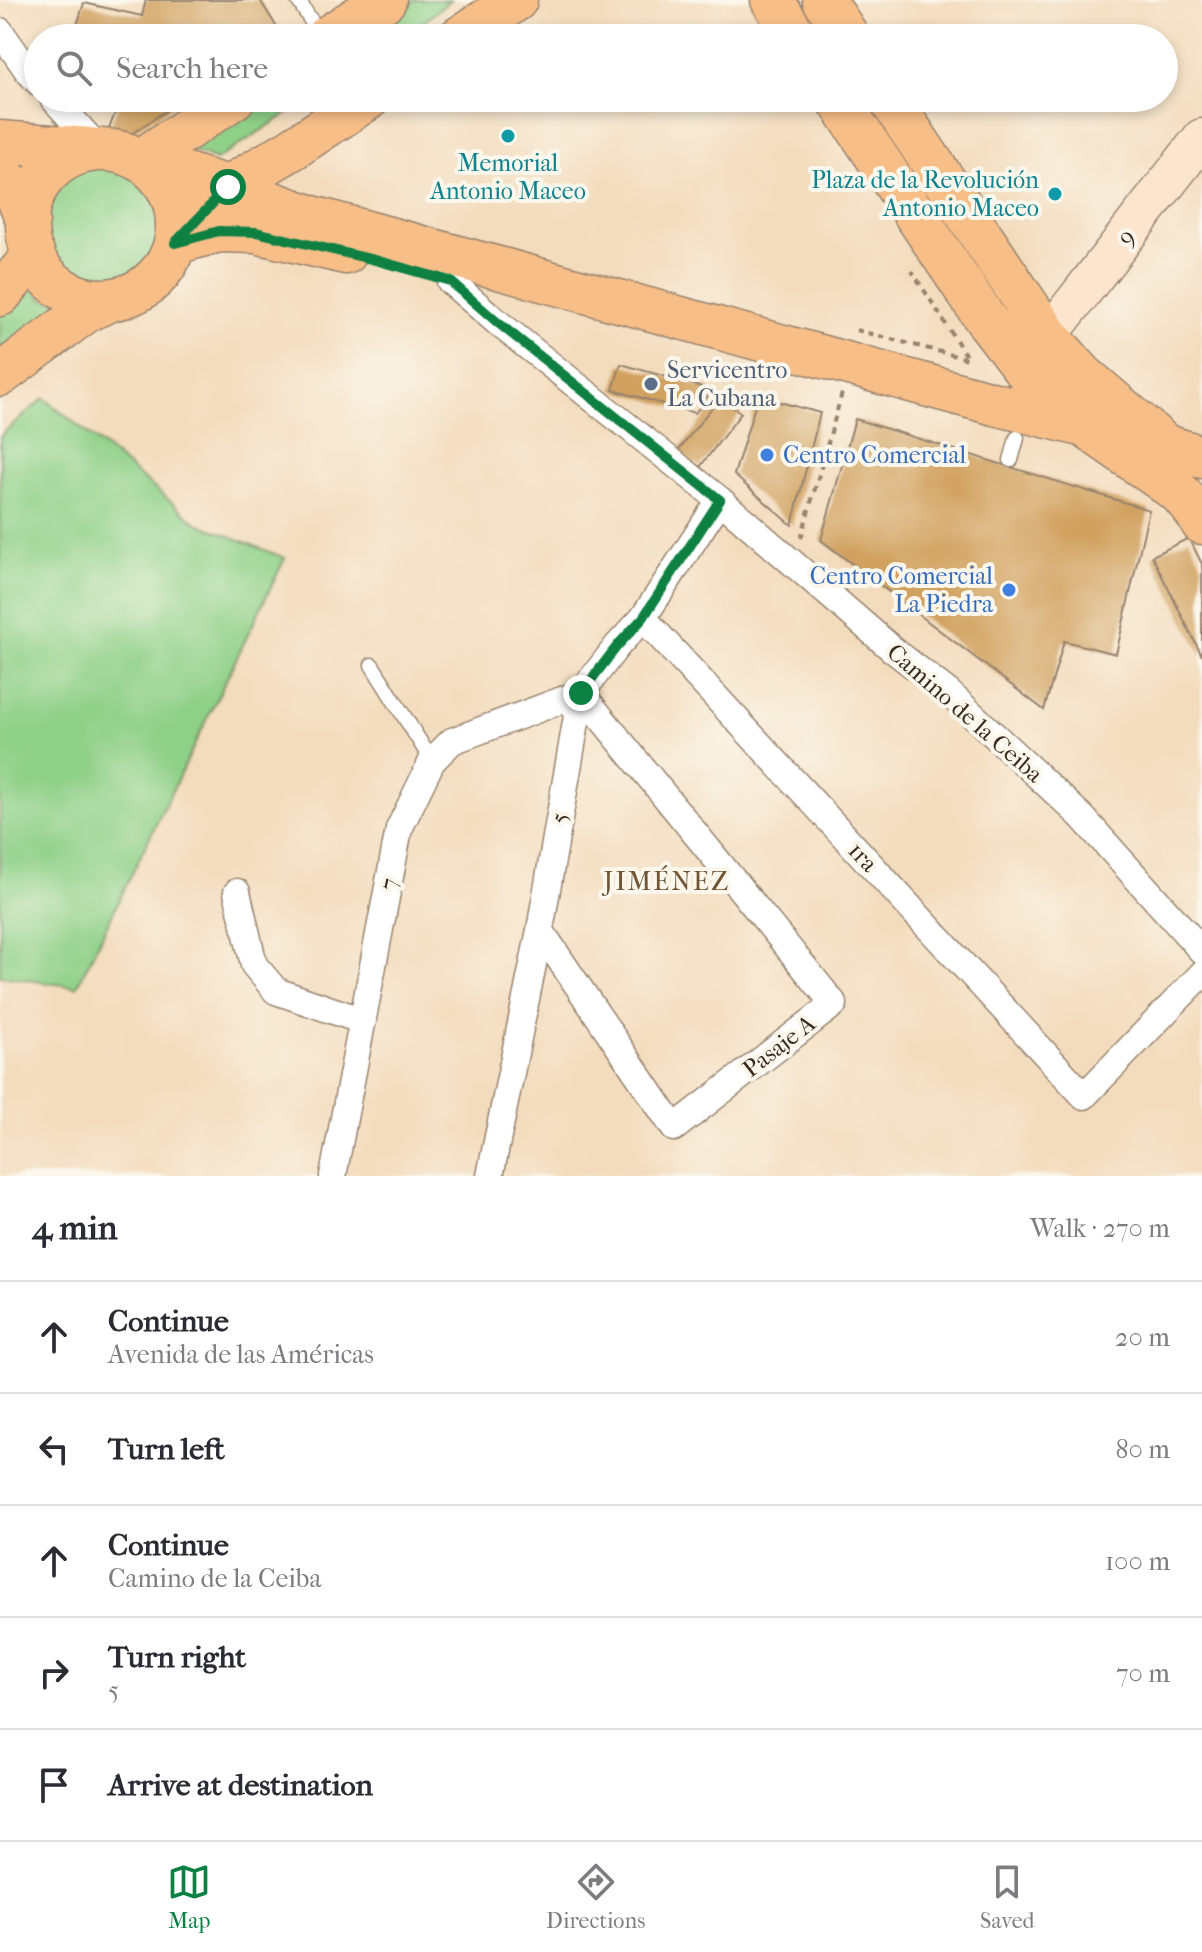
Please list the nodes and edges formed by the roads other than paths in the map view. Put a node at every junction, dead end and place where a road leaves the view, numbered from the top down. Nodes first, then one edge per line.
1 (298, 0) edge
2 (385, 0) edge
3 (516, 0) edge
4 (772, 0) edge
5 (824, 0) edge
6 (314, 24) edge
7 (346, 24) edge
8 (480, 24) edge
9 (788, 24) edge
10 (840, 24) edge
11 (0, 31) edge
12 (24, 63) edge
13 (66, 112) edge
14 (213, 112) edge
15 (348, 112) edge
16 (846, 112) edge
17 (898, 112) edge
18 (1202, 138) edge
19 (0, 142) edge
20 (99, 149) junction
21 (292, 149) junction
22 (141, 160) junction
23 (0, 171) edge
24 (228, 187) junction
25 (312, 217) junction
26 (31, 238) junction
27 (175, 243) junction
28 (450, 281) junction
29 (0, 295) edge
30 (113, 299) junction
31 (984, 317) junction
32 (1048, 336) junction
33 (0, 375) edge
34 (970, 397) junction
35 (1086, 427) junction
36 (1172, 458) edge
37 (1202, 477) edge
38 (1202, 484) edge
39 (720, 500) junction
40 (1202, 523) edge
41 (643, 618) junction
42 (372, 665) dead end
43 (581, 693) junction
44 (432, 761) junction
45 (237, 892) dead end
46 (540, 930) junction
47 (1202, 951) edge
48 (1202, 974) edge
49 (363, 1021) junction
50 (333, 1176) edge
51 (490, 1176) edge

1 - 6 lane
2 - 7 main road
3 - 8 main road
4 - 9 main road
5 - 10 main road
11 - 12 street
13 - 20 street
14 - 22 main road
15 - 21 main road
16 - 31 main road
17 - 32 main road
18 - 32 street, 9
19 - 20 main road
20 - 22 main road
20 - 26 main road
21 - 24 main road
21 - 25 main road
22 - 24 main road
22 - 27 main road
23 - 26 main road
24 - 25 main road
24 - 27 main road
25 - 34 main road
26 - 29 main road
26 - 30 main road
27 - 28 main road
27 - 30 main road
28 - 36 main road
28 - 39 street, Camino de la Ceiba
30 - 33 main road
31 - 34 main road
31 - 35 main road
32 - 36 main road
34 - 35 main road
35 - 36 main road
36 - 37 main road
36 - 38 main road
36 - 40 main road
39 - 41 street, 5
39 - 47 street, Camino de la Ceiba
41 - 43 street, 5
41 - 48 street, 1ra
42 - 44 lane
43 - 44 street, 7
43 - 46 street, 5
43 - 46 street, Pasaje A
44 - 49 street, 7
45 - 49 street
46 - 51 street, 5
49 - 50 street, 7

